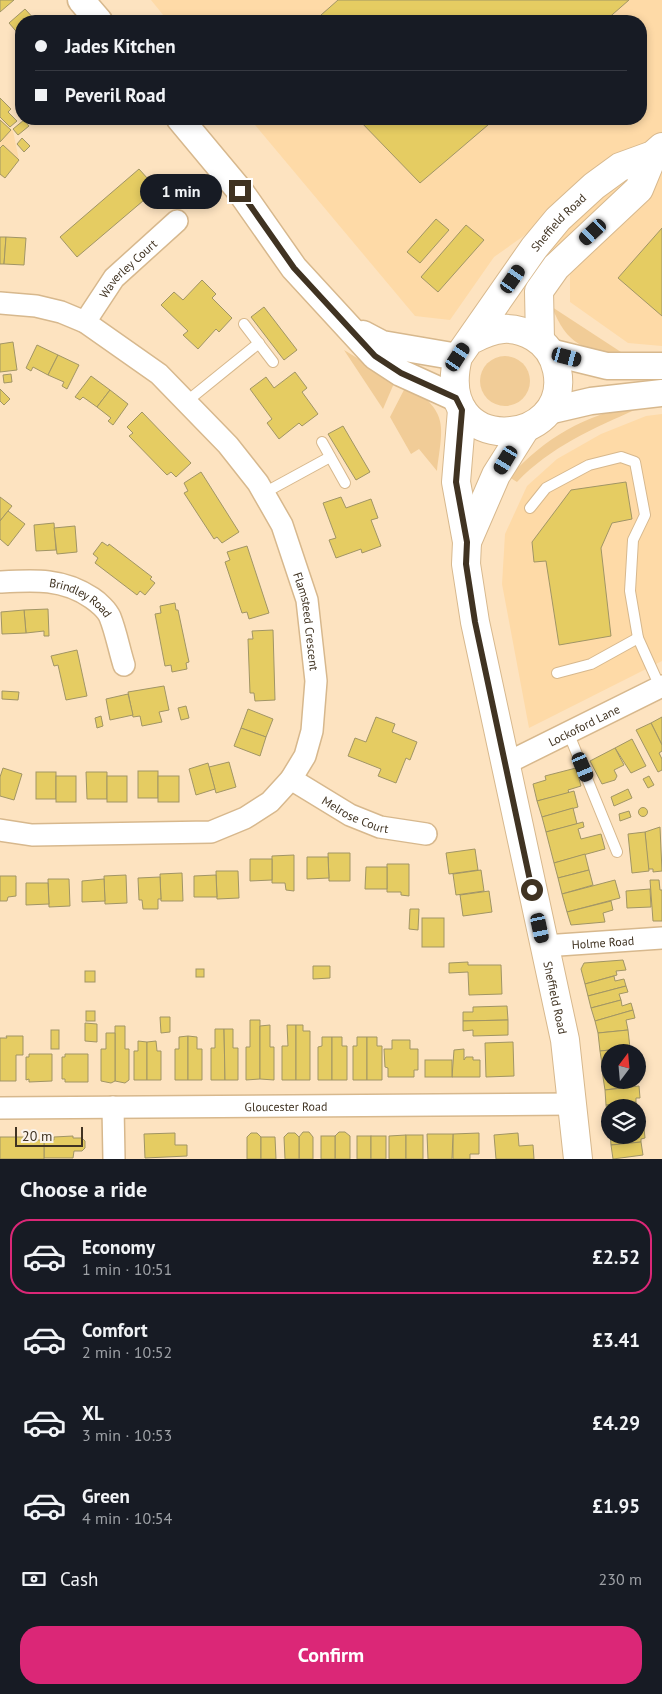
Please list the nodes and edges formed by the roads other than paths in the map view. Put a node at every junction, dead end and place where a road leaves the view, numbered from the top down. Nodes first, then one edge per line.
1 (81, 0) edge
2 (94, 15) edge
3 (185, 125) edge
4 (658, 151) edge
5 (177, 221) dead end
6 (0, 303) edge
7 (85, 322) junction
8 (244, 324) dead end
9 (351, 328) junction
10 (258, 343) junction
11 (545, 346) junction
12 (466, 348) junction
13 (274, 362) dead end
14 (662, 366) edge
15 (662, 393) edge
16 (186, 402) junction
17 (459, 404) junction
18 (548, 412) junction
19 (525, 429) junction
20 (322, 442) dead end
21 (330, 456) junction
22 (346, 483) dead end
23 (264, 493) junction
24 (530, 508) dead end
25 (467, 542) junction
26 (0, 582) edge
27 (638, 638) junction
28 (124, 665) dead end
29 (557, 674) dead end
30 (661, 686) edge
31 (568, 732) junction
32 (505, 764) junction
33 (291, 779) junction
34 (0, 830) edge
35 (426, 834) dead end
36 (617, 852) dead end
37 (662, 938) edge
38 (544, 946) junction
39 (573, 1104) junction
40 (0, 1108) edge
41 (113, 1108) junction
42 (114, 1159) edge
43 (578, 1159) edge

1 - 2 street
3 - 9 street
4 - 11 main road, Sheffield Road
4 - 12 main road, Sheffield Road
5 - 7 street, Waverley Court
6 - 7 street, Flamsteed Crescent
7 - 16 street, Flamsteed Crescent
8 - 10 lane
9 - 12 street
9 - 17 street
10 - 13 lane
10 - 16 lane
11 - 12 main road
11 - 14 street
11 - 18 main road, Sheffield Road
12 - 17 main road, Sheffield Road
15 - 18 street
16 - 23 street, Flamsteed Crescent
17 - 19 main road, Sheffield Road
17 - 25 main road, Sheffield Road
18 - 19 main road, Sheffield Road
19 - 25 main road, Sheffield Road
20 - 21 lane
21 - 22 lane
21 - 23 lane
23 - 33 street, Flamsteed Crescent
24 - 27 lane
25 - 32 main road, Sheffield Road
26 - 28 street, Brindley Road
27 - 29 lane
27 - 30 lane
30 - 31 street, Lockoford Lane
31 - 32 street, Lockoford Lane
31 - 36 lane
32 - 38 main road, Sheffield Road
33 - 34 street, Flamsteed Crescent
33 - 35 street, Melrose Court
37 - 38 street, Holme Road
38 - 39 main road, Sheffield Road
39 - 41 street, Gloucester Road
39 - 43 main road, Sheffield Road
40 - 41 street, Gloucester Road
41 - 42 street

